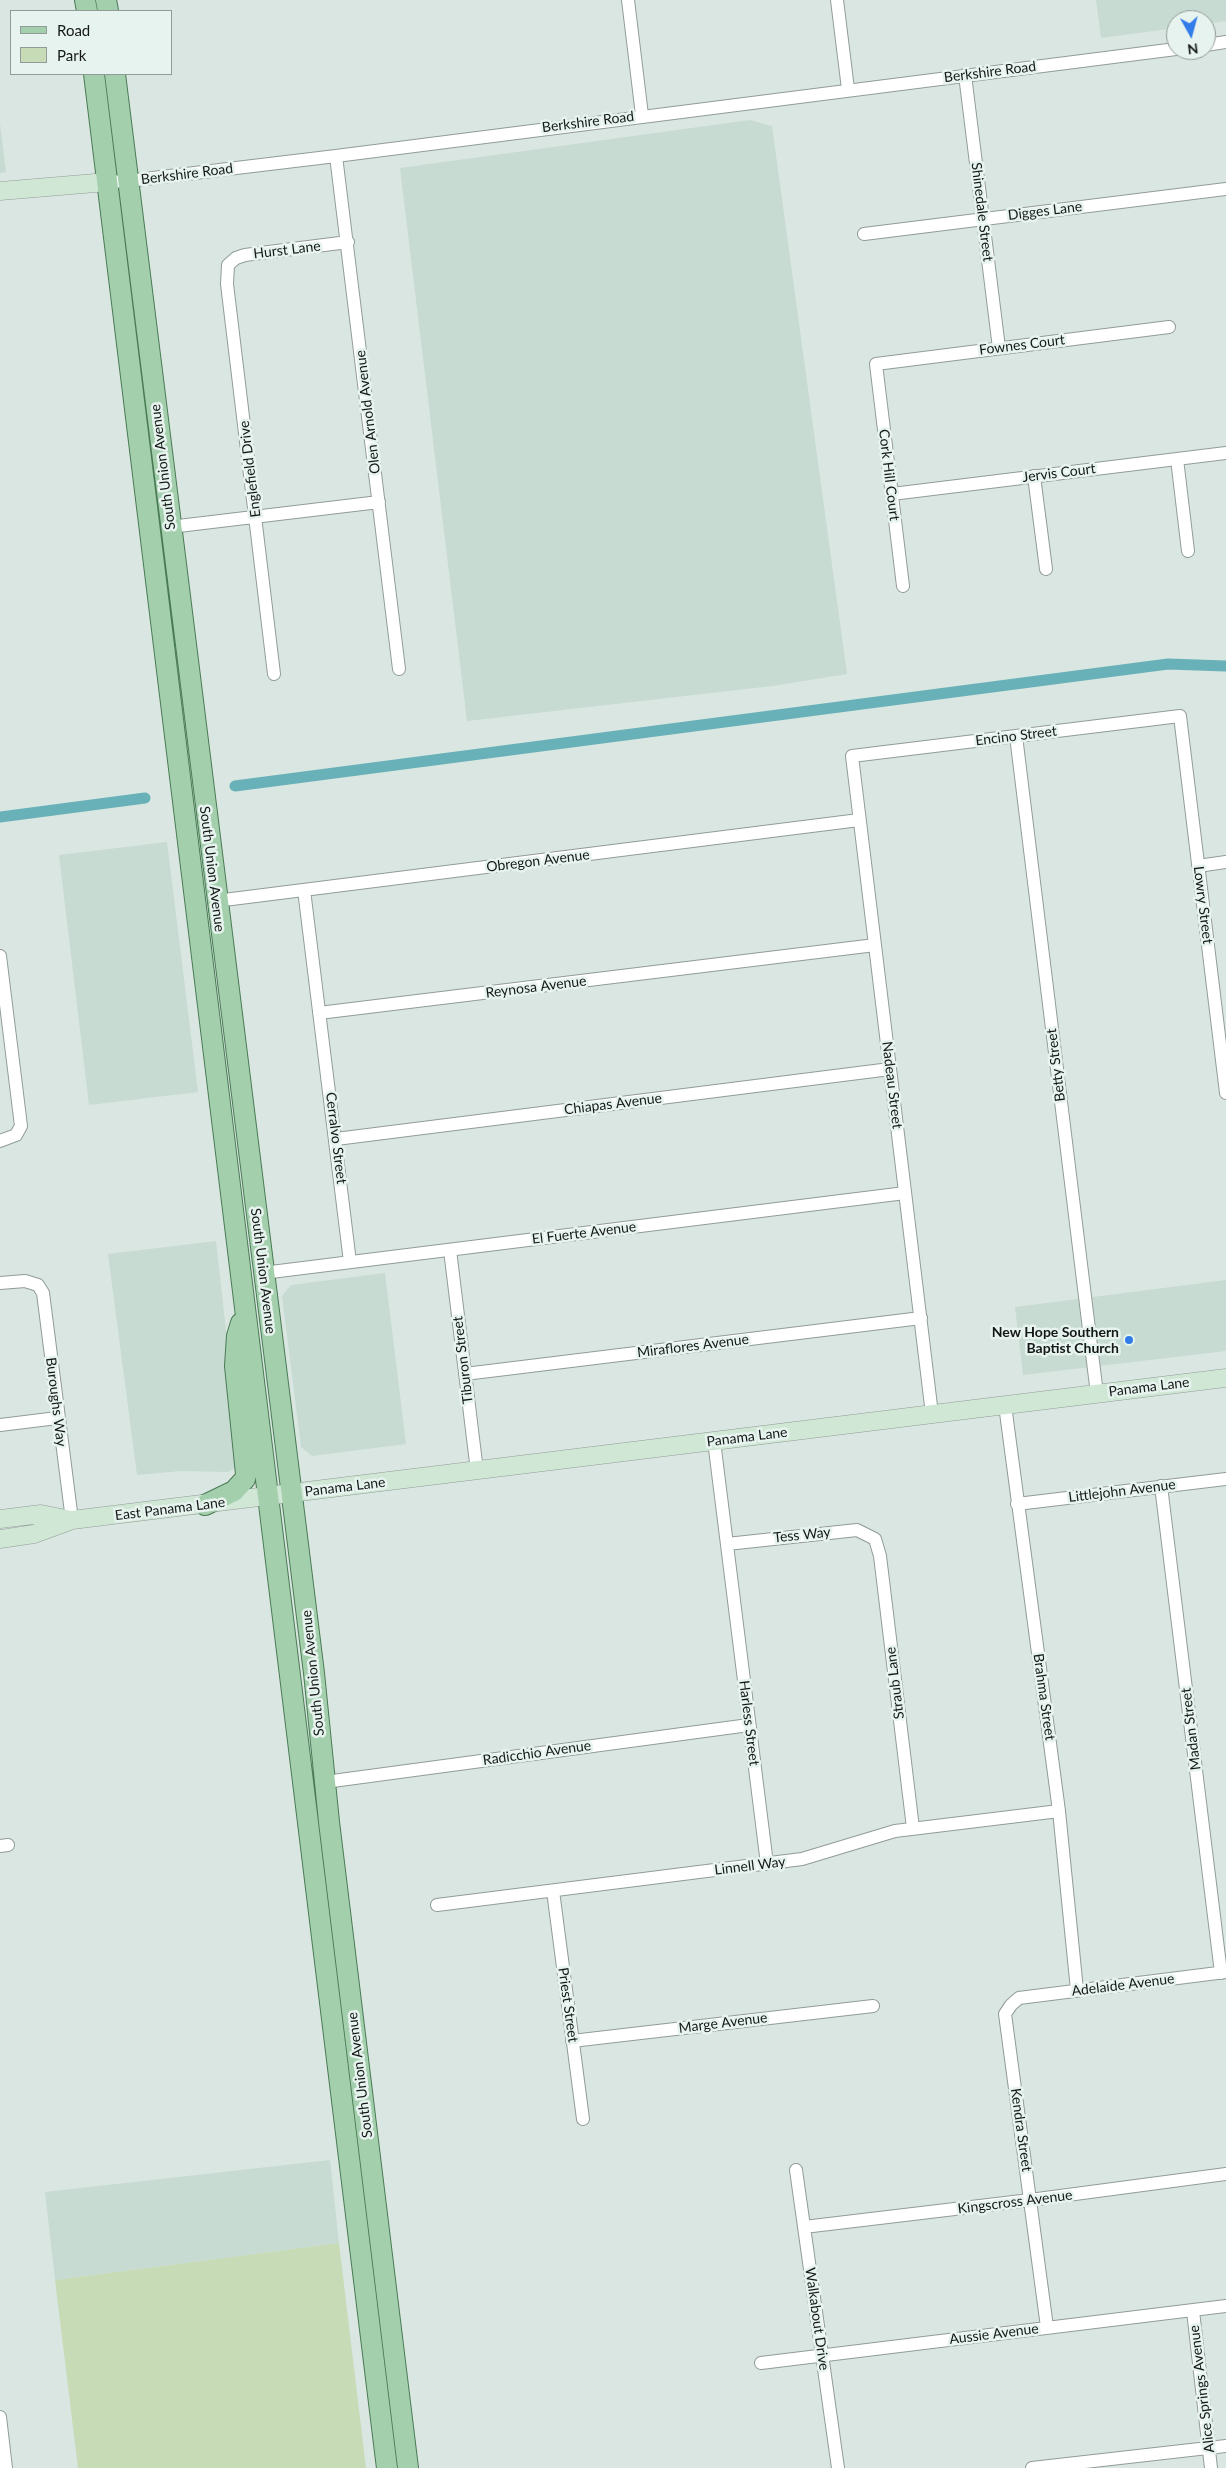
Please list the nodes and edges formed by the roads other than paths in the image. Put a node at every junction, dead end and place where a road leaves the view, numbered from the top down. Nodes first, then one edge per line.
1 (628, 0) edge
2 (837, 0) edge
3 (1166, 49) edge
4 (94, 75) edge
5 (115, 75) edge
6 (965, 75) junction
7 (848, 89) junction
8 (642, 115) junction
9 (336, 156) junction
10 (128, 181) junction
11 (107, 182) junction
12 (1226, 189) edge
13 (0, 191) edge
14 (983, 219) junction
15 (864, 234) dead end
16 (348, 242) junction
17 (228, 264) joint
18 (1169, 327) dead end
19 (999, 348) junction
20 (876, 364) joint
21 (1226, 452) edge
22 (1177, 459) junction
23 (1034, 476) junction
24 (892, 494) junction
25 (379, 502) junction
26 (256, 517) junction
27 (170, 527) junction
28 (1188, 551) dead end
29 (1046, 568) dead end
30 (903, 586) dead end
31 (399, 669) dead end
32 (274, 674) dead end
33 (1180, 716) joint
34 (1016, 736) junction
35 (852, 756) joint
36 (860, 820) junction
37 (1226, 862) edge
38 (1198, 866) junction
39 (304, 890) junction
40 (216, 901) junction
41 (875, 945) junction
42 (0, 956) edge
43 (3, 999) edge
44 (319, 1013) junction
45 (890, 1069) junction
46 (1226, 1093) edge
47 (336, 1139) junction
48 (0, 1141) edge
49 (905, 1193) junction
50 (450, 1250) junction
51 (238, 1251) junction
52 (350, 1262) junction
53 (263, 1273) junction
54 (0, 1284) edge
55 (245, 1306) junction
56 (920, 1318) junction
57 (250, 1346) junction
58 (274, 1358) junction
59 (465, 1374) junction
60 (1226, 1378) edge
61 (1096, 1394) junction
62 (1005, 1405) junction
63 (932, 1414) junction
64 (57, 1418) junction
65 (0, 1425) edge
66 (714, 1441) junction
67 (477, 1471) junction
68 (1226, 1478) edge
69 (1161, 1486) junction
70 (292, 1494) junction
71 (268, 1497) junction
72 (1017, 1504) junction
73 (205, 1505) junction
74 (34, 1514) junction
75 (0, 1519) edge
76 (72, 1520) junction
77 (0, 1528) edge
78 (0, 1539) edge
79 (875, 1539) joint
80 (727, 1544) junction
81 (307, 1616) junction
82 (749, 1725) junction
83 (324, 1782) junction
84 (1059, 1811) junction
85 (913, 1828) junction
86 (766, 1864) junction
87 (553, 1891) junction
88 (437, 1905) dead end
89 (1223, 1972) edge
90 (1077, 1990) junction
91 (1019, 1998) joint
92 (873, 2006) dead end
93 (572, 2041) junction
94 (338, 2062) junction
95 (583, 2119) dead end
96 (796, 2170) dead end
97 (371, 2171) junction
98 (1226, 2174) edge
99 (1030, 2200) junction
100 (355, 2201) junction
101 (804, 2227) junction
102 (386, 2291) junction
103 (1226, 2306) edge
104 (1193, 2311) junction
105 (1047, 2327) junction
106 (822, 2355) junction
107 (761, 2363) dead end
108 (0, 2417) edge
109 (1226, 2446) edge
110 (1209, 2448) junction
111 (6, 2468) edge
112 (387, 2468) edge
113 (408, 2468) edge
114 (838, 2468) edge
115 (1032, 2468) edge
116 (1211, 2468) edge

1 - 8 street
2 - 7 street
3 - 6 street, Berkshire Road
4 - 11 main road, South Union Avenue
5 - 10 main road, South Union Avenue
6 - 7 street, Berkshire Road
6 - 14 street, Shinedale Street
7 - 8 street, Berkshire Road
8 - 9 street, Berkshire Road
9 - 10 street, Berkshire Road
9 - 16 street, Olen Arnold Avenue
10 - 11 street, Berkshire Road
10 - 27 main road, South Union Avenue
11 - 13 main road, Berkshire Road
11 - 51 main road, South Union Avenue
12 - 14 street, Digges Lane
14 - 15 street, Digges Lane
14 - 19 street, Shinedale Street
16 - 17 street, Hurst Lane
16 - 25 street, Olen Arnold Avenue
17 - 26 street, Englefield Drive
18 - 19 street, Fownes Court
19 - 20 street, Fownes Court
20 - 24 street, Cork Hill Court
21 - 22 street, Jervis Court
22 - 23 street, Jervis Court
22 - 28 street
23 - 24 street, Jervis Court
23 - 29 street
24 - 30 street, Cork Hill Court
25 - 26 street
25 - 31 street, Olen Arnold Avenue
26 - 27 street
26 - 32 street, Englefield Drive
27 - 40 main road, South Union Avenue
33 - 34 street, Encino Street
33 - 38 street, Lowry Street
34 - 35 street, Encino Street
34 - 61 street, Betty Street
35 - 36 street, Nadeau Street
36 - 39 street, Obregon Avenue
36 - 41 street, Nadeau Street
37 - 38 street
38 - 46 street, Lowry Street
39 - 40 street, Obregon Avenue
39 - 44 street
40 - 53 main road, South Union Avenue
41 - 44 street, Reynosa Avenue
41 - 45 street, Nadeau Street
42 - 43 street
43 - 48 street
44 - 47 street, Cerralvo Street
45 - 47 street, Chiapas Avenue
45 - 49 street, Nadeau Street
47 - 52 street, Cerralvo Street
49 - 50 street, El Fuerte Avenue
49 - 56 street, Nadeau Street
50 - 52 street, El Fuerte Avenue
50 - 59 street, Tiburon Street
51 - 55 main road, South Union Avenue
51 - 58 main road
52 - 53 street, El Fuerte Avenue
53 - 58 main road, South Union Avenue
54 - 64 street, Buroughs Way
55 - 57 main road, South Union Avenue
55 - 73 main road
56 - 59 street, Miraflores Avenue
56 - 63 street, Nadeau Street
57 - 70 main road
57 - 71 main road, South Union Avenue
58 - 70 main road, South Union Avenue
59 - 67 street, Tiburon Street
60 - 61 main road, Panama Lane
61 - 62 main road, Panama Lane
62 - 63 main road, Panama Lane
62 - 72 street, Brahma Street
63 - 66 main road, Panama Lane
64 - 65 street
64 - 76 street, Buroughs Way
66 - 67 main road, Panama Lane
66 - 80 street
67 - 70 main road, Panama Lane
68 - 69 street, Littlejohn Avenue
69 - 72 street, Littlejohn Avenue
69 - 89 street, Madan Street
70 - 71 main road, Panama Lane
70 - 81 main road, South Union Avenue
71 - 73 main road, East Panama Lane
71 - 81 main road
71 - 94 main road, South Union Avenue
72 - 84 street, Brahma Street
73 - 76 main road, East Panama Lane
74 - 75 main road, East Panama Lane
74 - 76 main road, East Panama Lane
74 - 77 main road
76 - 78 main road, East Panama Lane
79 - 80 street, Tess Way
79 - 85 street, Straub Lane
80 - 82 street, Harless Street
81 - 83 main road, South Union Avenue
82 - 83 street, Radicchio Avenue
82 - 86 street, Harless Street
83 - 97 main road, South Union Avenue
84 - 85 street, Linnell Way
84 - 90 street, Brahma Street
85 - 86 street, Linnell Way
86 - 87 street, Linnell Way
87 - 88 street, Linnell Way
87 - 93 street, Priest Street
89 - 90 street, Adelaide Avenue
90 - 91 street, Adelaide Avenue
91 - 99 street, Kendra Street
92 - 93 street, Marge Avenue
93 - 95 street, Priest Street
94 - 97 main road
94 - 100 main road, South Union Avenue
96 - 101 street, Walkabout Drive
97 - 102 main road, South Union Avenue
98 - 99 street, Kingscross Avenue
99 - 101 street, Kingscross Avenue
99 - 105 street, Kendra Street
100 - 102 main road
100 - 112 main road, South Union Avenue
101 - 106 street, Walkabout Drive
102 - 113 main road, South Union Avenue
103 - 104 street, Aussie Avenue
104 - 105 street, Aussie Avenue
104 - 110 street, Alice Springs Avenue
105 - 106 street, Aussie Avenue
106 - 107 street, Aussie Avenue
106 - 114 street, Walkabout Drive
108 - 111 street
109 - 110 street
110 - 115 street
110 - 116 street, Alice Springs Avenue

